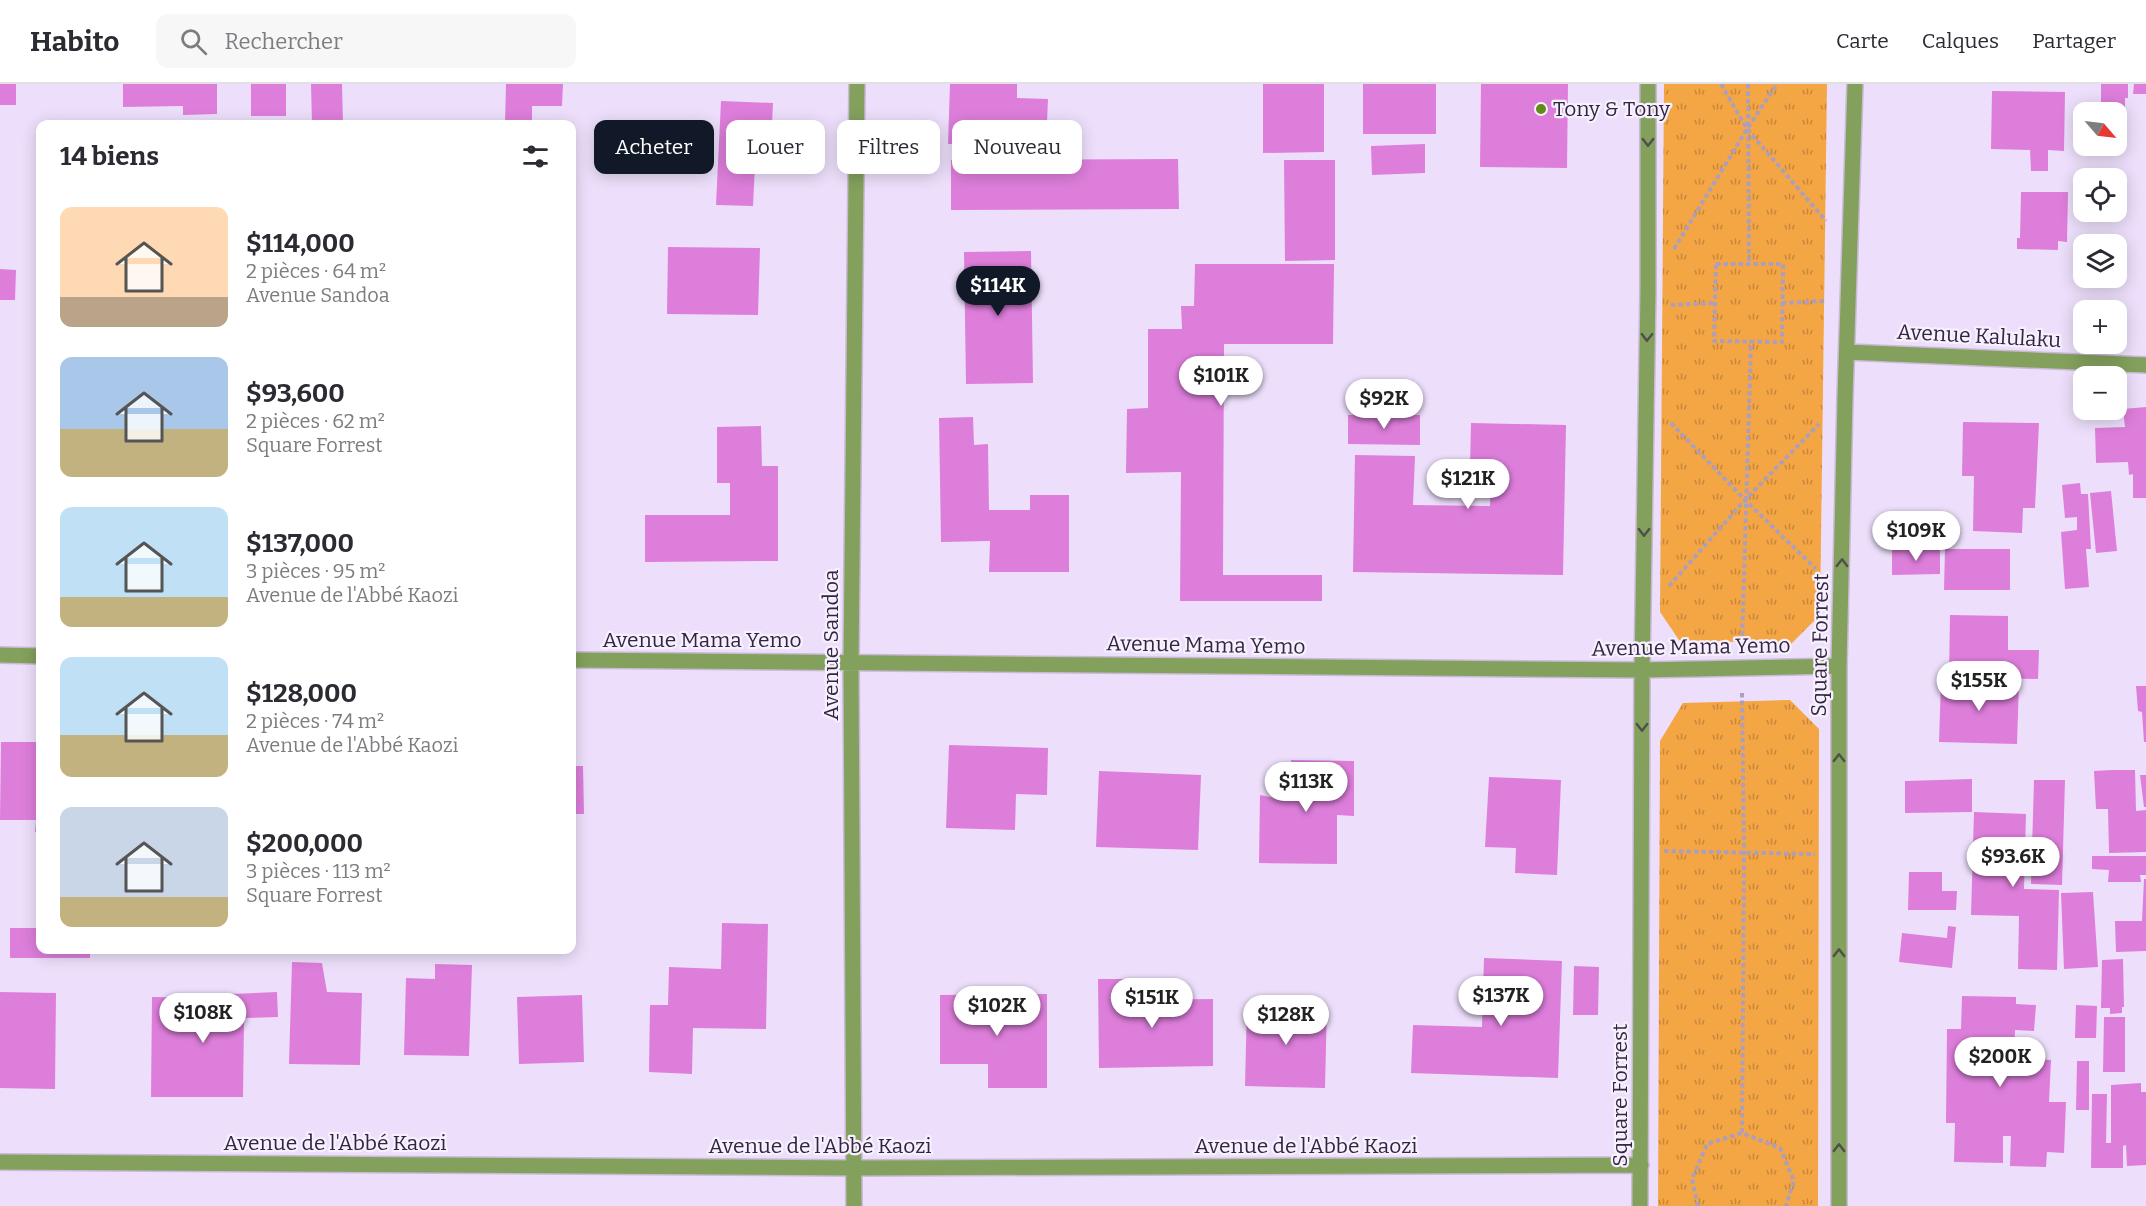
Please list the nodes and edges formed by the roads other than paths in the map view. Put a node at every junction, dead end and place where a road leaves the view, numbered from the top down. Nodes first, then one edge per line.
1 (856, 84) edge
2 (1648, 84) edge
3 (1855, 84) edge
4 (1847, 352) junction
5 (2146, 365) edge
6 (0, 655) edge
7 (36, 656) edge
8 (576, 660) edge
9 (851, 663) junction
10 (1839, 666) junction
11 (1642, 670) junction
12 (0, 1162) edge
13 (1641, 1165) junction
14 (854, 1168) junction
15 (854, 1206) edge
16 (1640, 1206) edge
17 (1839, 1206) edge

1 - 9 street, Avenue Sandoa
2 -> 11 street, Square Forrest
3 - 4 street, Square Forrest
4 - 5 street, Avenue Kalulaku
10 -> 4 street, Square Forrest
6 - 7 street
8 - 9 street, Avenue Mama Yemo
9 - 11 street, Avenue Mama Yemo
9 - 14 street, Avenue Sandoa
10 - 11 street, Avenue Mama Yemo
17 -> 10 street, Square Forrest
11 -> 13 street, Square Forrest
12 - 14 street, Avenue de l'Abbé Kaozi
13 - 14 street, Avenue de l'Abbé Kaozi
13 - 16 street, Square Forrest
14 - 15 street, Avenue Sandoa

